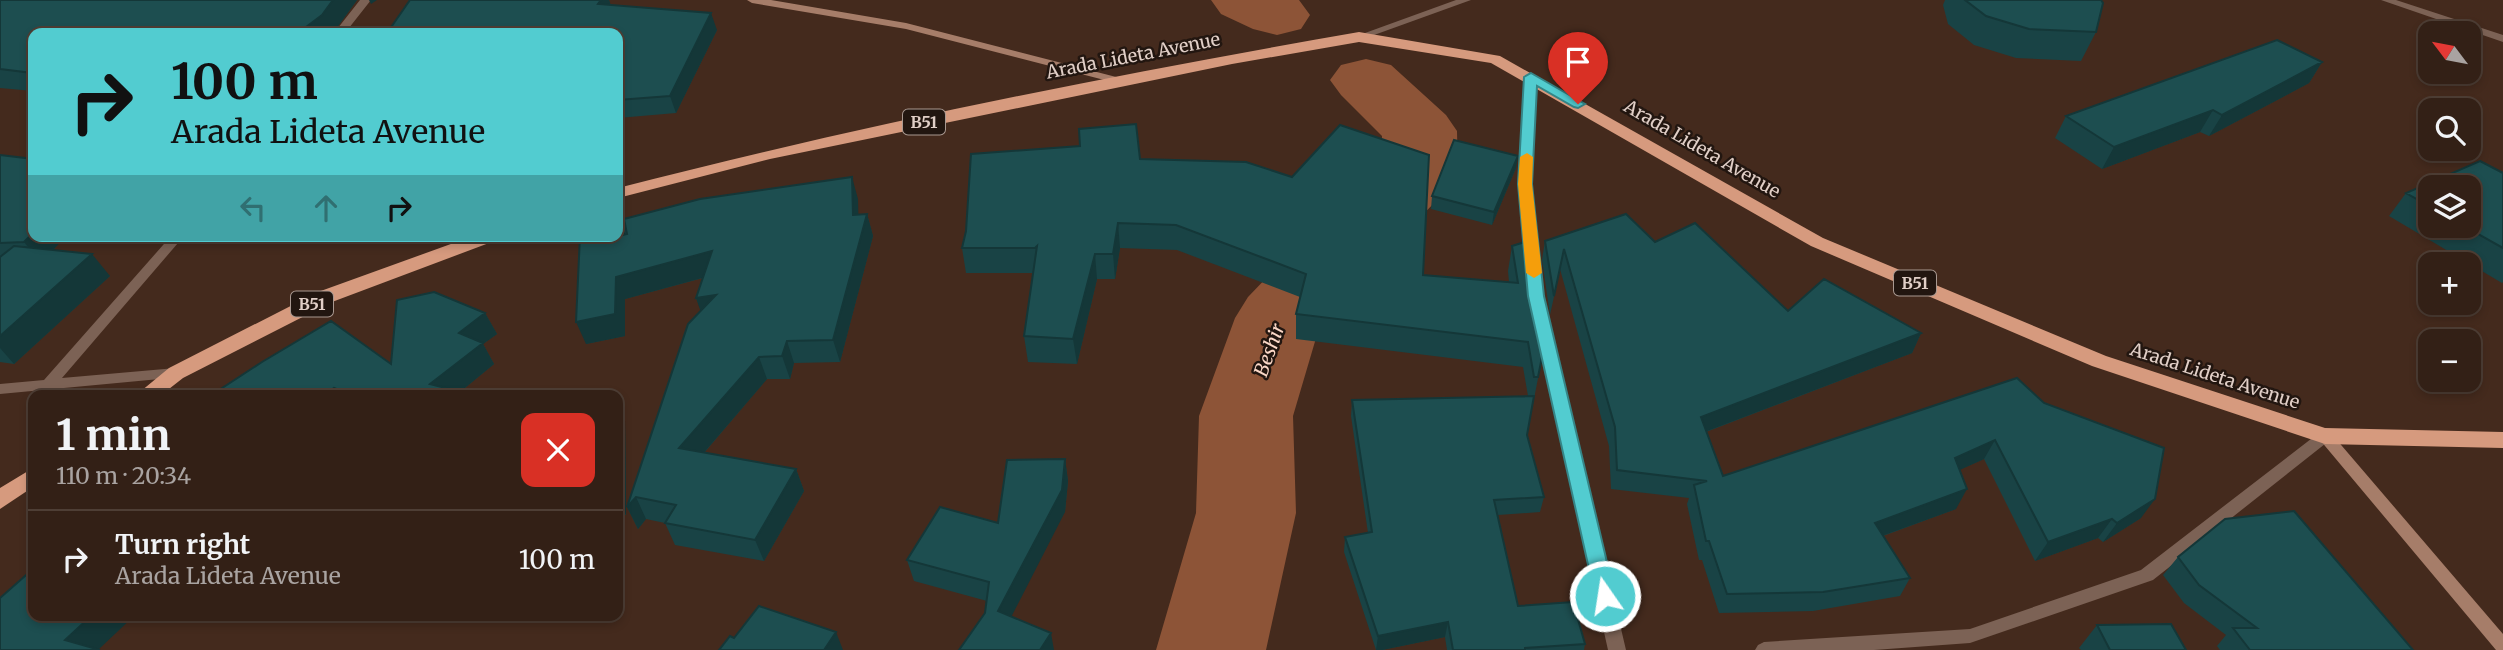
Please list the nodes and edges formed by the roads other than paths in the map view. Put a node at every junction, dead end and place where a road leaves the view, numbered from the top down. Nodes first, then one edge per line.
1 (366, 0) edge
2 (752, 0) edge
3 (1466, 0) edge
4 (2386, 0) edge
5 (343, 28) edge
6 (1359, 37) junction
7 (2503, 39) edge
8 (1531, 77) junction
9 (1120, 82) junction
10 (623, 192) edge
11 (173, 242) edge
12 (475, 242) edge
13 (176, 373) junction
14 (50, 383) junction
15 (0, 389) edge
16 (153, 390) edge
17 (2325, 436) junction
18 (2503, 440) edge
19 (28, 480) edge
20 (0, 500) edge
21 (2503, 646) edge
22 (1617, 650) edge
23 (1764, 650) edge

1 - 5 street
2 - 9 main road
3 - 6 street
4 - 7 street
6 - 8 highway, Arada Lideta Avenue / B51
6 - 9 highway, Arada Lideta Avenue / B51
8 - 17 highway, Arada Lideta Avenue / B51
8 - 22 street
9 - 10 highway, Arada Lideta Avenue / B51
11 - 14 street
12 - 13 highway, B51
13 - 14 street
13 - 16 highway, B51
14 - 15 street
17 - 18 highway, Arada Lideta Avenue / B51
17 - 21 main road
17 - 23 street
19 - 20 highway

